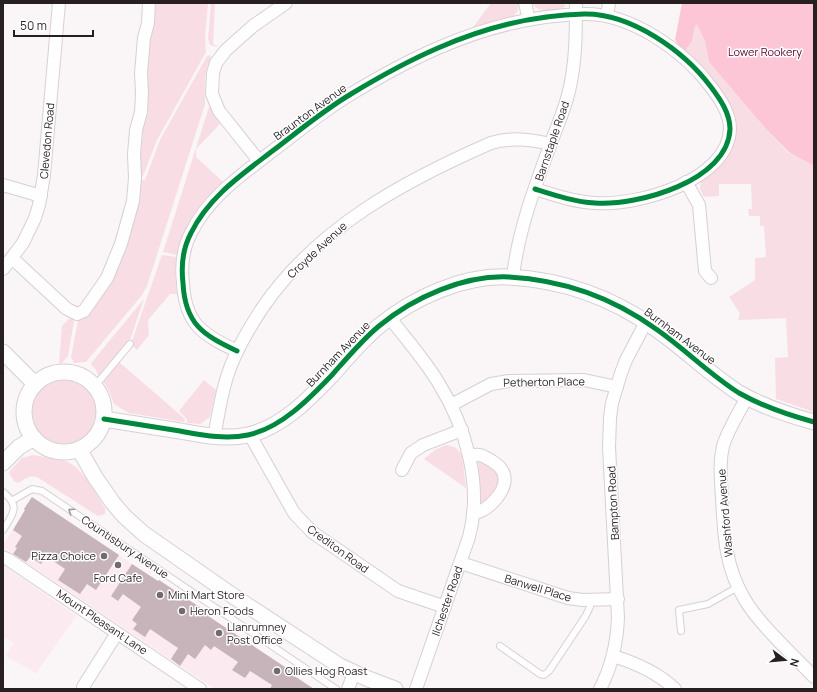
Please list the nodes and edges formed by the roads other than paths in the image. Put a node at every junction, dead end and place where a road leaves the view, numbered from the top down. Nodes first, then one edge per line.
1 (59, 3) edge
2 (150, 3) edge
3 (286, 3) edge
4 (525, 3) edge
5 (609, 3) edge
6 (576, 8) edge
7 (607, 16) junction
8 (528, 20) junction
9 (550, 144) junction
10 (259, 161) junction
11 (686, 182) junction
12 (3, 185) edge
13 (535, 189) junction
14 (41, 196) junction
15 (12, 258) junction
16 (3, 269) edge
17 (512, 277) junction
18 (711, 278) dead end
19 (390, 318) junction
20 (646, 322) junction
21 (130, 344) dead end
22 (237, 351) junction
23 (3, 352) edge
24 (35, 384) junction
25 (95, 386) junction
26 (617, 387) junction
27 (747, 397) junction
28 (451, 405) junction
29 (104, 419) junction
30 (814, 422) edge
31 (462, 430) junction
32 (250, 435) junction
33 (214, 437) junction
34 (34, 438) junction
35 (79, 449) junction
36 (469, 456) junction
37 (3, 463) edge
38 (402, 470) dead end
39 (3, 492) edge
40 (13, 500) junction
41 (473, 513) junction
42 (3, 530) edge
43 (3, 557) edge
44 (460, 563) junction
45 (738, 587) junction
46 (618, 599) junction
47 (590, 600) junction
48 (445, 607) junction
49 (681, 631) dead end
50 (118, 633) junction
51 (500, 646) dead end
52 (613, 656) junction
53 (354, 673) junction
54 (814, 677) edge
55 (83, 687) dead end
56 (199, 689) edge
57 (336, 689) edge
58 (348, 689) edge
59 (395, 689) edge
60 (416, 689) edge
61 (600, 689) edge
62 (675, 689) edge

1 - 14 street, Clevedon Road
2 - 15 street
3 - 10 street
4 - 8 street
5 - 7 street
6 - 7 street, Braunton Avenue
6 - 8 street, Braunton Avenue
6 - 9 street, Barnstaple Road
7 - 11 street, Braunton Avenue
8 - 10 street, Braunton Avenue
9 - 13 street, Barnstaple Road
9 - 22 street, Croyde Avenue
10 - 22 street, Braunton Avenue
11 - 13 street, Braunton Avenue
11 - 18 street
12 - 14 street
13 - 17 street, Barnstaple Road
14 - 15 street, Clevedon Road
15 - 16 street, Clevedon Road
17 - 19 street, Burnham Avenue
17 - 20 street, Burnham Avenue
19 - 28 street, Ilchester Road
19 - 32 street, Burnham Avenue
20 - 26 street, Bampton Road
20 - 27 street, Burnham Avenue
21 - 25 lane
22 - 33 street, Croyde Avenue
23 - 24 street
24 - 25 street
24 - 34 street
25 - 29 street
26 - 28 street, Petherton Place
26 - 46 street, Bampton Road
27 - 30 street, Burnham Avenue
27 - 45 street, Washford Avenue
28 - 31 street, Ilchester Road
29 - 33 street, Burnham Avenue
29 - 35 street
31 - 36 street, Ilchester Road
31 - 38 street
32 - 33 street, Burnham Avenue
32 - 48 street, Crediton Road
34 - 35 street
34 - 37 street
35 - 53 street, Countisbury Avenue
36 - 41 street, Ilchester Road
36 - 41 street
39 - 40 lane
40 - 42 lane
57 -> 40 lane, Countisbury Avenue
41 - 44 street, Ilchester Road
43 - 50 street, Mount Pleasant Lane
44 - 47 street, Banwell Place
44 - 48 street, Ilchester Road
45 - 49 lane
45 - 54 street, Washford Avenue
46 - 47 street, Banwell Place
46 - 52 street, Bampton Road
47 - 51 lane
48 - 60 street, Ilchester Road
50 - 55 street
50 - 56 street, Mount Pleasant Lane
52 - 61 street, Bampton Road
52 - 62 street
53 - 58 street
53 - 59 street, Countisbury Avenue

